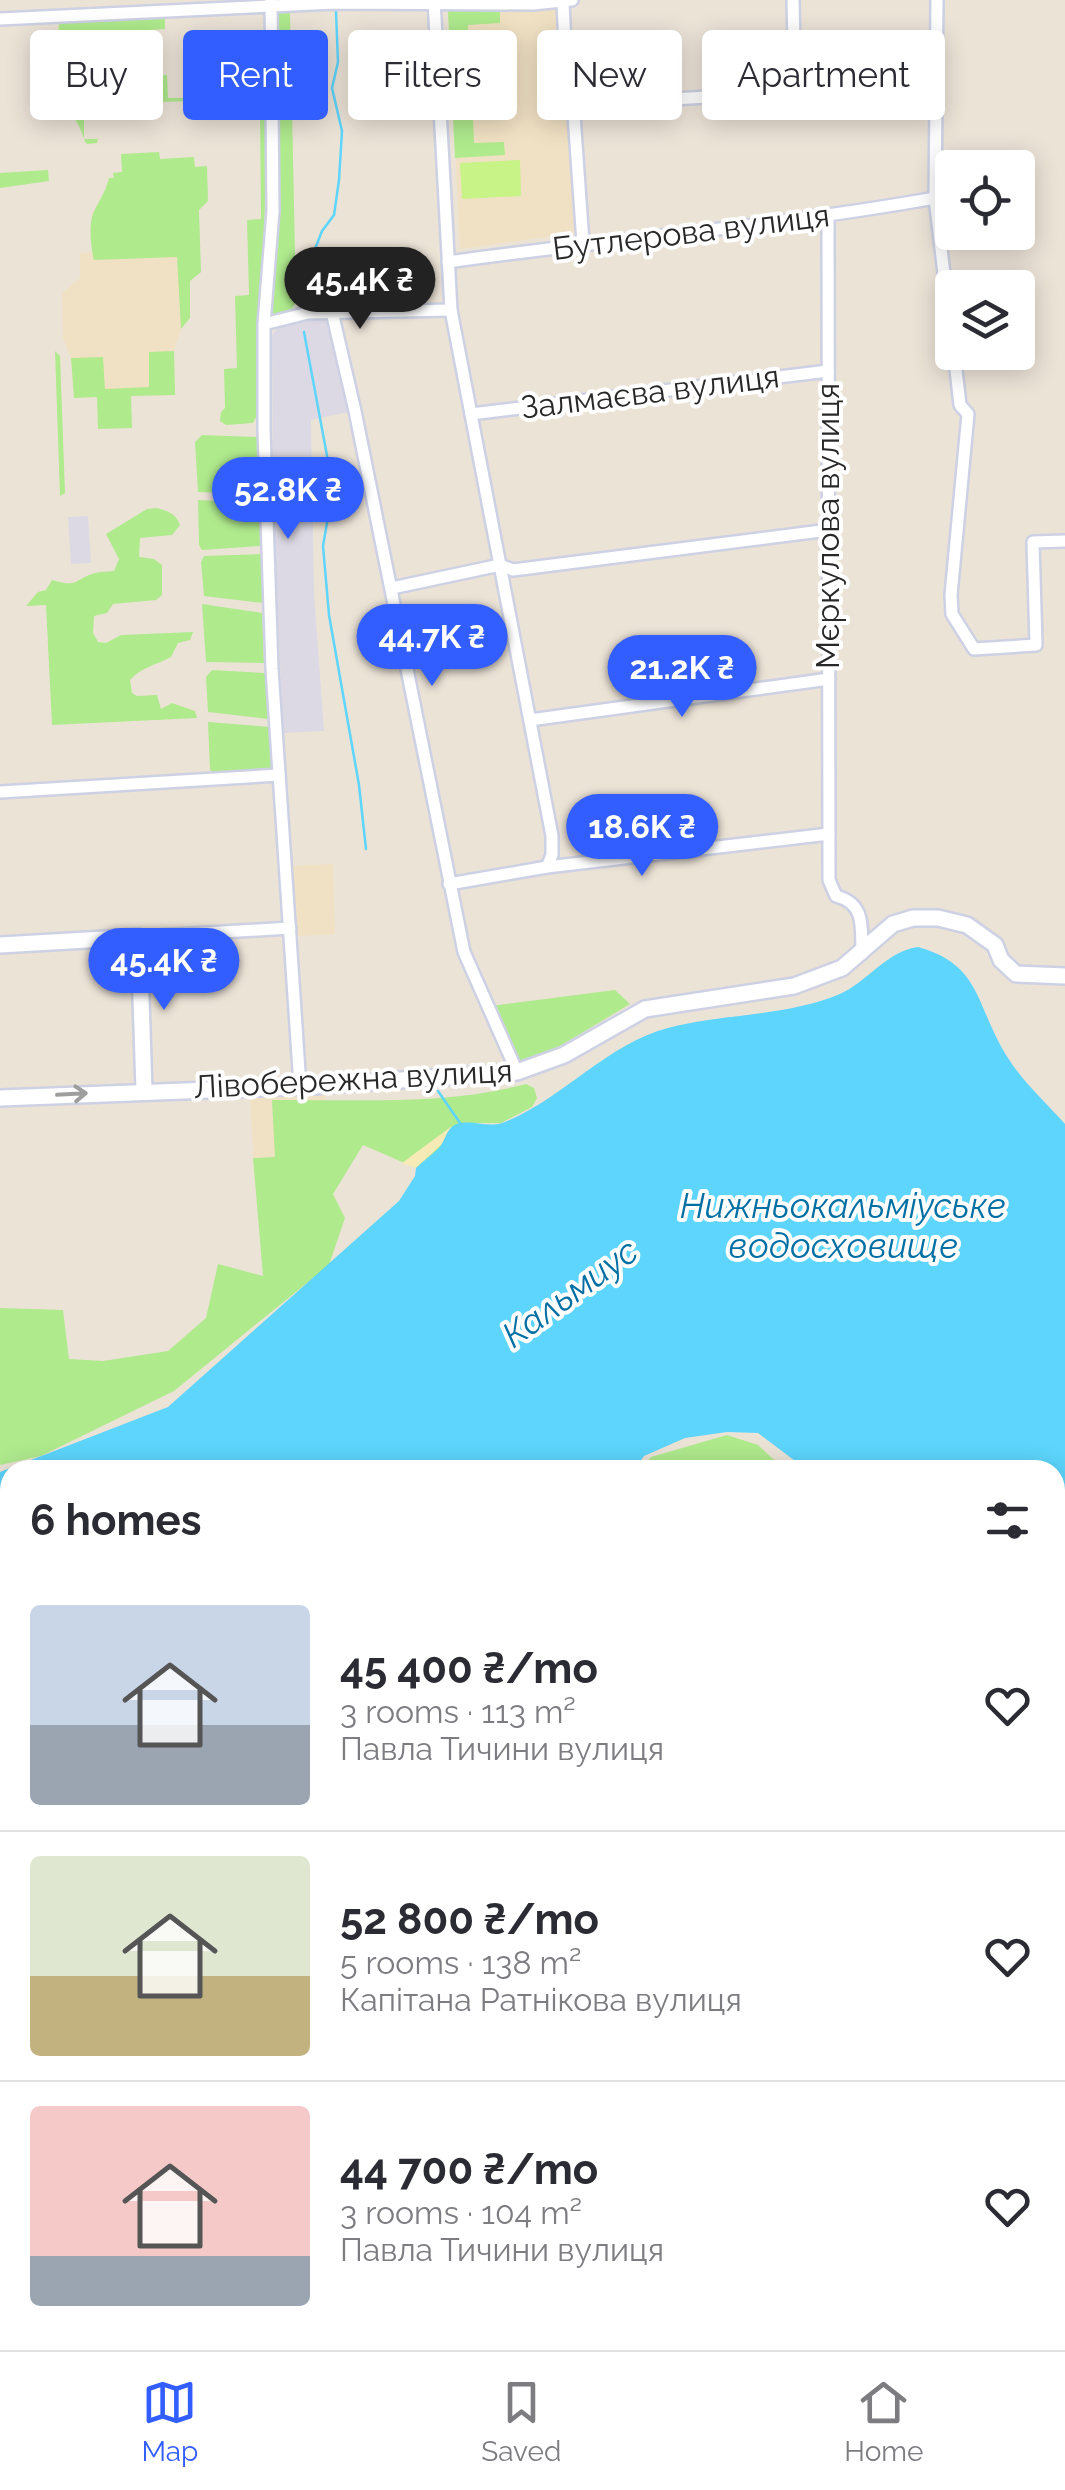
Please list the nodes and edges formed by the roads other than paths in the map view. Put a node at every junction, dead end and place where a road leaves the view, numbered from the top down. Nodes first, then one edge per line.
1 (793, 0) edge
2 (937, 0) edge
3 (434, 2) edge
4 (568, 2) edge
5 (271, 3) edge
6 (0, 20) edge
7 (569, 30) edge
8 (682, 98) edge
9 (574, 120) edge
10 (935, 150) edge
11 (935, 198) edge
12 (828, 217) junction
13 (583, 243) junction
14 (448, 262) junction
15 (451, 310) junction
16 (332, 312) junction
17 (264, 324) junction
18 (956, 370) edge
19 (828, 371) junction
20 (471, 414) junction
21 (828, 530) junction
22 (1065, 541) edge
23 (500, 564) junction
24 (392, 588) junction
25 (829, 679) junction
26 (530, 720) junction
27 (279, 776) junction
28 (0, 792) edge
29 (829, 834) junction
30 (547, 867) junction
31 (449, 884) junction
32 (290, 928) junction
33 (139, 937) junction
34 (0, 944) edge
35 (862, 954) junction
36 (1065, 976) edge
37 (517, 1072) junction
38 (300, 1086) junction
39 (144, 1090) junction
40 (0, 1098) edge

1 - 8 street
2 - 10 street
3 - 4 street
3 - 5 street
3 - 14 street
4 - 7 street
5 - 6 street
5 - 17 street
9 - 13 street
11 - 12 street, Бутлерова вулиця
12 - 13 street, Бутлерова вулиця
12 - 19 street, Мєркулова вулиця
13 - 14 street, Бутлерова вулиця
14 - 15 street
15 - 16 street
15 - 20 street
16 - 17 street
16 - 24 street
17 - 27 street
18 - 22 street
19 - 20 street, Залмаєва вулиця
19 - 21 street, Мєркулова вулиця
20 - 23 street
21 - 23 street
21 - 25 street, Мєркулова вулиця
23 - 24 street
23 - 26 street
24 - 31 street
25 - 26 street
25 - 29 street, Мєркулова вулиця
26 - 30 street
27 - 28 street
27 - 32 street
29 - 30 street
29 - 35 street, Мєркулова вулиця
30 - 31 street
31 - 37 street
32 - 33 street
32 - 38 street
33 - 34 street
33 - 39 street
35 - 36 street, Лівобережна вулиця
35 - 37 street, Лівобережна вулиця
37 - 38 street, Лівобережна вулиця
38 - 39 street, Лівобережна вулиця
40 -> 39 street, Лівобережна вулиця

